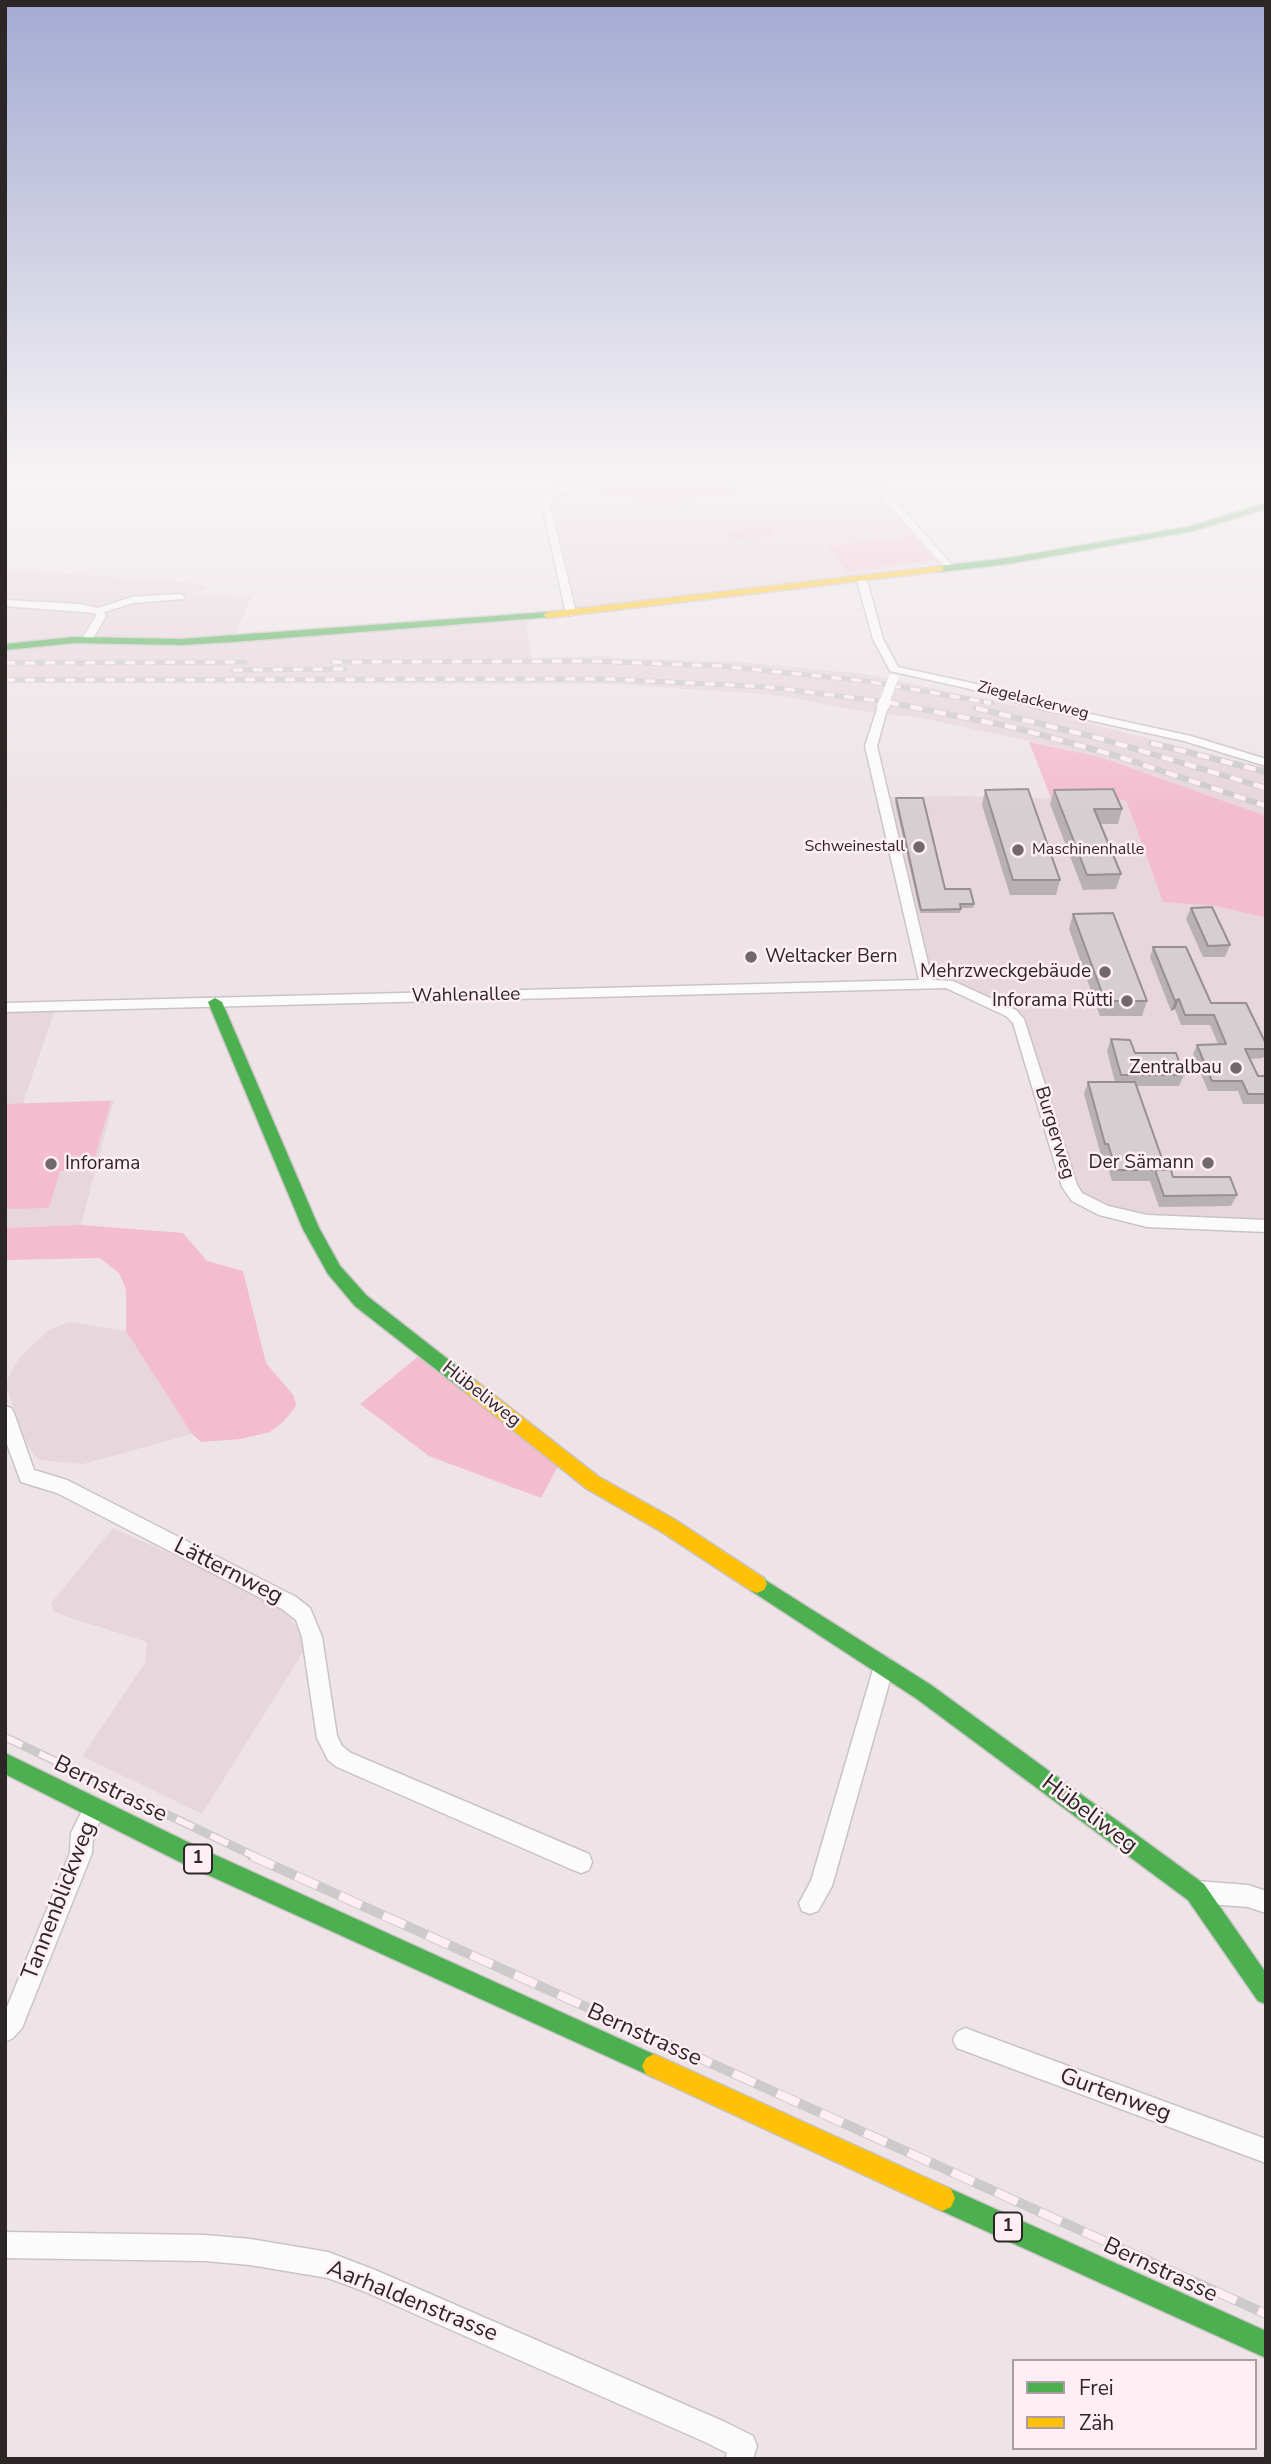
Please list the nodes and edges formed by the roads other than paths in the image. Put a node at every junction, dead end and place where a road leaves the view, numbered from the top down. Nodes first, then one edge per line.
1 (564, 583) edge
2 (813, 583) edge
3 (863, 583) edge
4 (180, 597) dead end
5 (5, 603) edge
6 (99, 611) junction
7 (571, 613) junction
8 (87, 639) junction
9 (5, 647) edge
10 (894, 674) junction
11 (1266, 764) edge
12 (926, 985) junction
13 (215, 1002) junction
14 (5, 1008) edge
15 (1266, 1226) edge
16 (5, 1413) edge
17 (884, 1666) junction
18 (5, 1763) edge
19 (95, 1810) junction
20 (581, 1862) dead end
21 (1196, 1892) junction
22 (1266, 1902) edge
23 (810, 1903) dead end
24 (1266, 1993) edge
25 (5, 2030) edge
26 (965, 2040) dead end
27 (1266, 2151) edge
28 (5, 2245) edge
29 (1266, 2345) edge
30 (741, 2452) edge

1 - 7 street
2 - 7 street
3 - 10 street
4 - 6 street
5 - 6 street
6 - 8 street
7 - 8 street
8 - 9 street
10 - 11 street, Ziegelackerweg
10 - 12 street, bridge
12 - 13 street, Wahlenallee
12 - 15 street, Burgerweg
13 - 14 street, Wahlenallee
13 - 17 street, Hübeliweg
16 - 20 street, Lätternweg
17 - 21 street, Hübeliweg
17 - 23 street
18 - 19 street, Bernstrasse / 1
19 - 25 street, Tannenblickweg
19 - 29 street, Bernstrasse / 1
21 - 22 street
21 - 24 street, Hübeliweg
26 - 27 street, Gurtenweg
28 - 30 street, Aarhaldenstrasse

